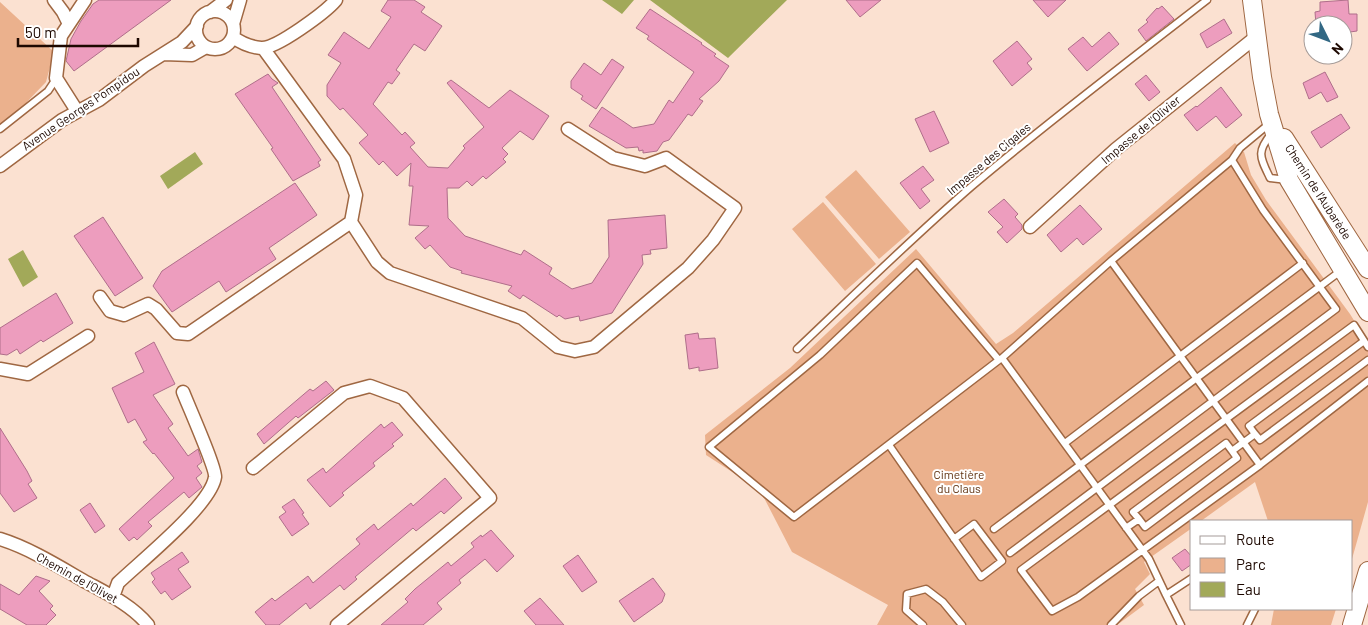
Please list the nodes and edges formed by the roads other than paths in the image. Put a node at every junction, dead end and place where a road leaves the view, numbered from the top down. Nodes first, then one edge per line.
1 (54, 0) edge
2 (85, 0) edge
3 (226, 0) edge
4 (240, 0) edge
5 (336, 0) edge
6 (1207, 0) edge
7 (1252, 0) edge
8 (210, 12) junction
9 (69, 24) junction
10 (233, 24) junction
11 (197, 26) junction
12 (1256, 37) junction
13 (233, 38) junction
14 (206, 47) junction
15 (263, 48) junction
16 (164, 54) junction
17 (56, 78) junction
18 (77, 111) junction
19 (1272, 122) junction
20 (0, 128) edge
21 (568, 129) dead end
22 (1232, 160) junction
23 (0, 166) edge
24 (351, 222) junction
25 (1030, 227) dead end
26 (1111, 261) junction
27 (1303, 263) junction
28 (1343, 269) junction
29 (1368, 269) edge
30 (1320, 286) junction
31 (100, 297) dead end
32 (1368, 312) edge
33 (88, 336) dead end
34 (1366, 344) edge
35 (797, 350) dead end
36 (1180, 356) junction
37 (1000, 359) junction
38 (1368, 360) edge
39 (0, 369) edge
40 (1195, 378) junction
41 (1368, 381) edge
42 (183, 392) dead end
43 (1213, 401) junction
44 (1225, 420) junction
45 (1255, 434) junction
46 (1064, 443) junction
47 (1242, 443) junction
48 (889, 445) junction
49 (1232, 451) junction
50 (1081, 465) junction
51 (1260, 465) junction
52 (253, 468) dead end
53 (1097, 488) junction
54 (1110, 505) junction
55 (1139, 519) junction
56 (1126, 528) junction
57 (994, 529) dead end
58 (0, 539) edge
59 (954, 539) junction
60 (1143, 550) junction
61 (1010, 553) dead end
62 (1368, 572) edge
63 (1190, 579) edge
64 (1159, 581) junction
65 (1166, 595) junction
66 (112, 597) junction
67 (1368, 600) edge
68 (1254, 610) edge
69 (146, 624) edge
70 (337, 625) edge
71 (923, 625) edge
72 (962, 625) edge
73 (1110, 625) edge
74 (1180, 625) edge
75 (1247, 625) edge
76 (1354, 625) edge

1 - 9 street
2 - 9 street
3 - 8 street
4 - 10 street
5 - 15 street
6 - 35 lane, Impasse des Cigales
7 - 12 main road, Chemin de l'Aubarède
8 - 10 street
8 - 11 street
9 - 17 street
10 - 13 street
11 - 14 street
11 - 16 street, Avenue Georges Pompidou
12 - 19 main road, Chemin de l'Aubarède
12 - 25 street, Impasse de l'Olivier
13 - 14 street
13 - 15 street
14 - 16 street
15 - 24 street
16 - 18 street, Avenue Georges Pompidou
17 - 18 street
17 - 20 lane
18 - 23 street, Avenue Georges Pompidou
19 - 22 lane
19 - 28 main road, Chemin de l'Aubarède
19 - 29 main road, Chemin de l'Aubarède
21 - 24 street
22 - 26 lane
22 - 27 lane
24 - 31 street
26 - 36 lane
26 - 37 lane
27 - 30 lane
27 - 36 lane
28 - 30 lane
28 - 32 main road, Chemin de l'Aubarède
30 - 40 lane
30 - 43 lane
33 - 39 street
34 - 44 lane
34 - 45 lane
36 - 40 lane
36 - 46 lane
37 - 46 lane
37 - 48 lane
37 - 48 lane
38 - 45 lane
40 - 43 lane
40 - 50 lane
41 - 51 lane
42 - 66 street
43 - 44 lane
43 - 53 lane
44 - 47 lane
44 - 54 lane
45 - 47 lane
46 - 50 lane
47 - 49 lane
47 - 51 lane
48 - 59 lane
49 - 55 lane
49 - 55 lane
50 - 53 lane
50 - 57 lane
51 - 60 lane
52 - 70 street
53 - 54 lane
53 - 61 lane
54 - 56 lane
54 - 60 lane
55 - 56 lane
56 - 60 lane
58 - 66 street, Chemin de l'Olivet
59 - 59 lane
60 - 64 lane
62 - 76 main road
63 - 65 lane
64 - 65 lane
64 - 73 lane
65 - 74 lane
66 - 69 street, Chemin de l'Olivet
67 - 76 main road
68 - 75 lane
71 - 72 lane

